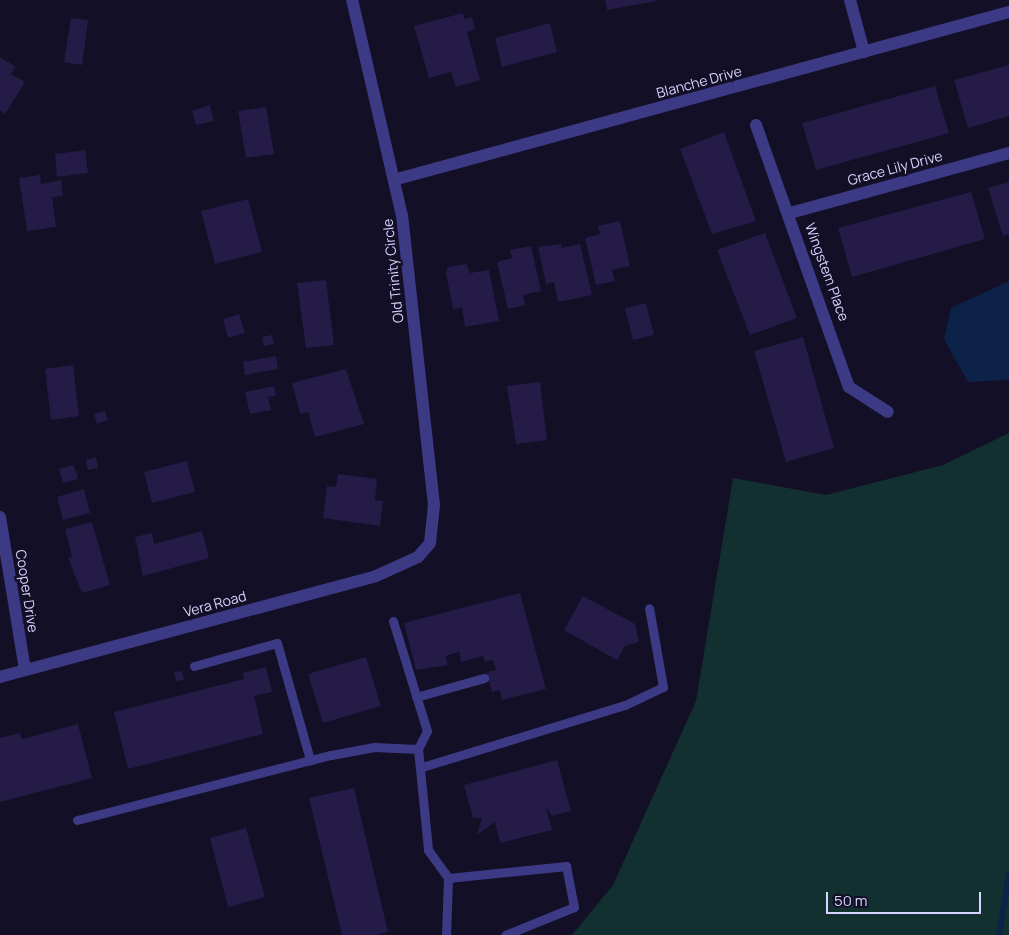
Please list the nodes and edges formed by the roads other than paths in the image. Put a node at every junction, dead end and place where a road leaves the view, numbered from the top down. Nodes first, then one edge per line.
1 (352, 0) edge
2 (850, 0) edge
3 (1009, 12) edge
4 (864, 52) junction
5 (756, 125) dead end
6 (1009, 153) edge
7 (397, 179) junction
8 (790, 213) junction
9 (888, 412) dead end
10 (0, 517) edge
11 (430, 543) joint
12 (648, 608) dead end
13 (393, 620) dead end
14 (194, 666) dead end
15 (25, 670) junction
16 (0, 677) edge
17 (484, 678) dead end
18 (416, 697) junction
19 (418, 749) junction
20 (310, 760) junction
21 (422, 767) junction
22 (77, 820) dead end
23 (448, 878) junction
24 (446, 935) edge
25 (505, 935) edge

1 - 7 street, Old Trinity Circle
2 - 4 street
3 - 4 street, Blanche Drive
4 - 7 street, Blanche Drive
5 - 8 street, Wingstem Place
6 - 8 street, Grace Lily Drive
7 - 11 street, Old Trinity Circle
8 - 9 street, Wingstem Place
10 - 15 street, Cooper Drive
11 - 15 street, Vera Road
12 - 21 lane
13 - 18 lane
14 - 20 lane
15 - 16 street, Vera Road
17 - 18 lane
18 - 19 lane
19 - 20 lane
19 - 21 lane
20 - 22 lane
21 - 23 lane
23 - 24 lane
23 - 25 lane

